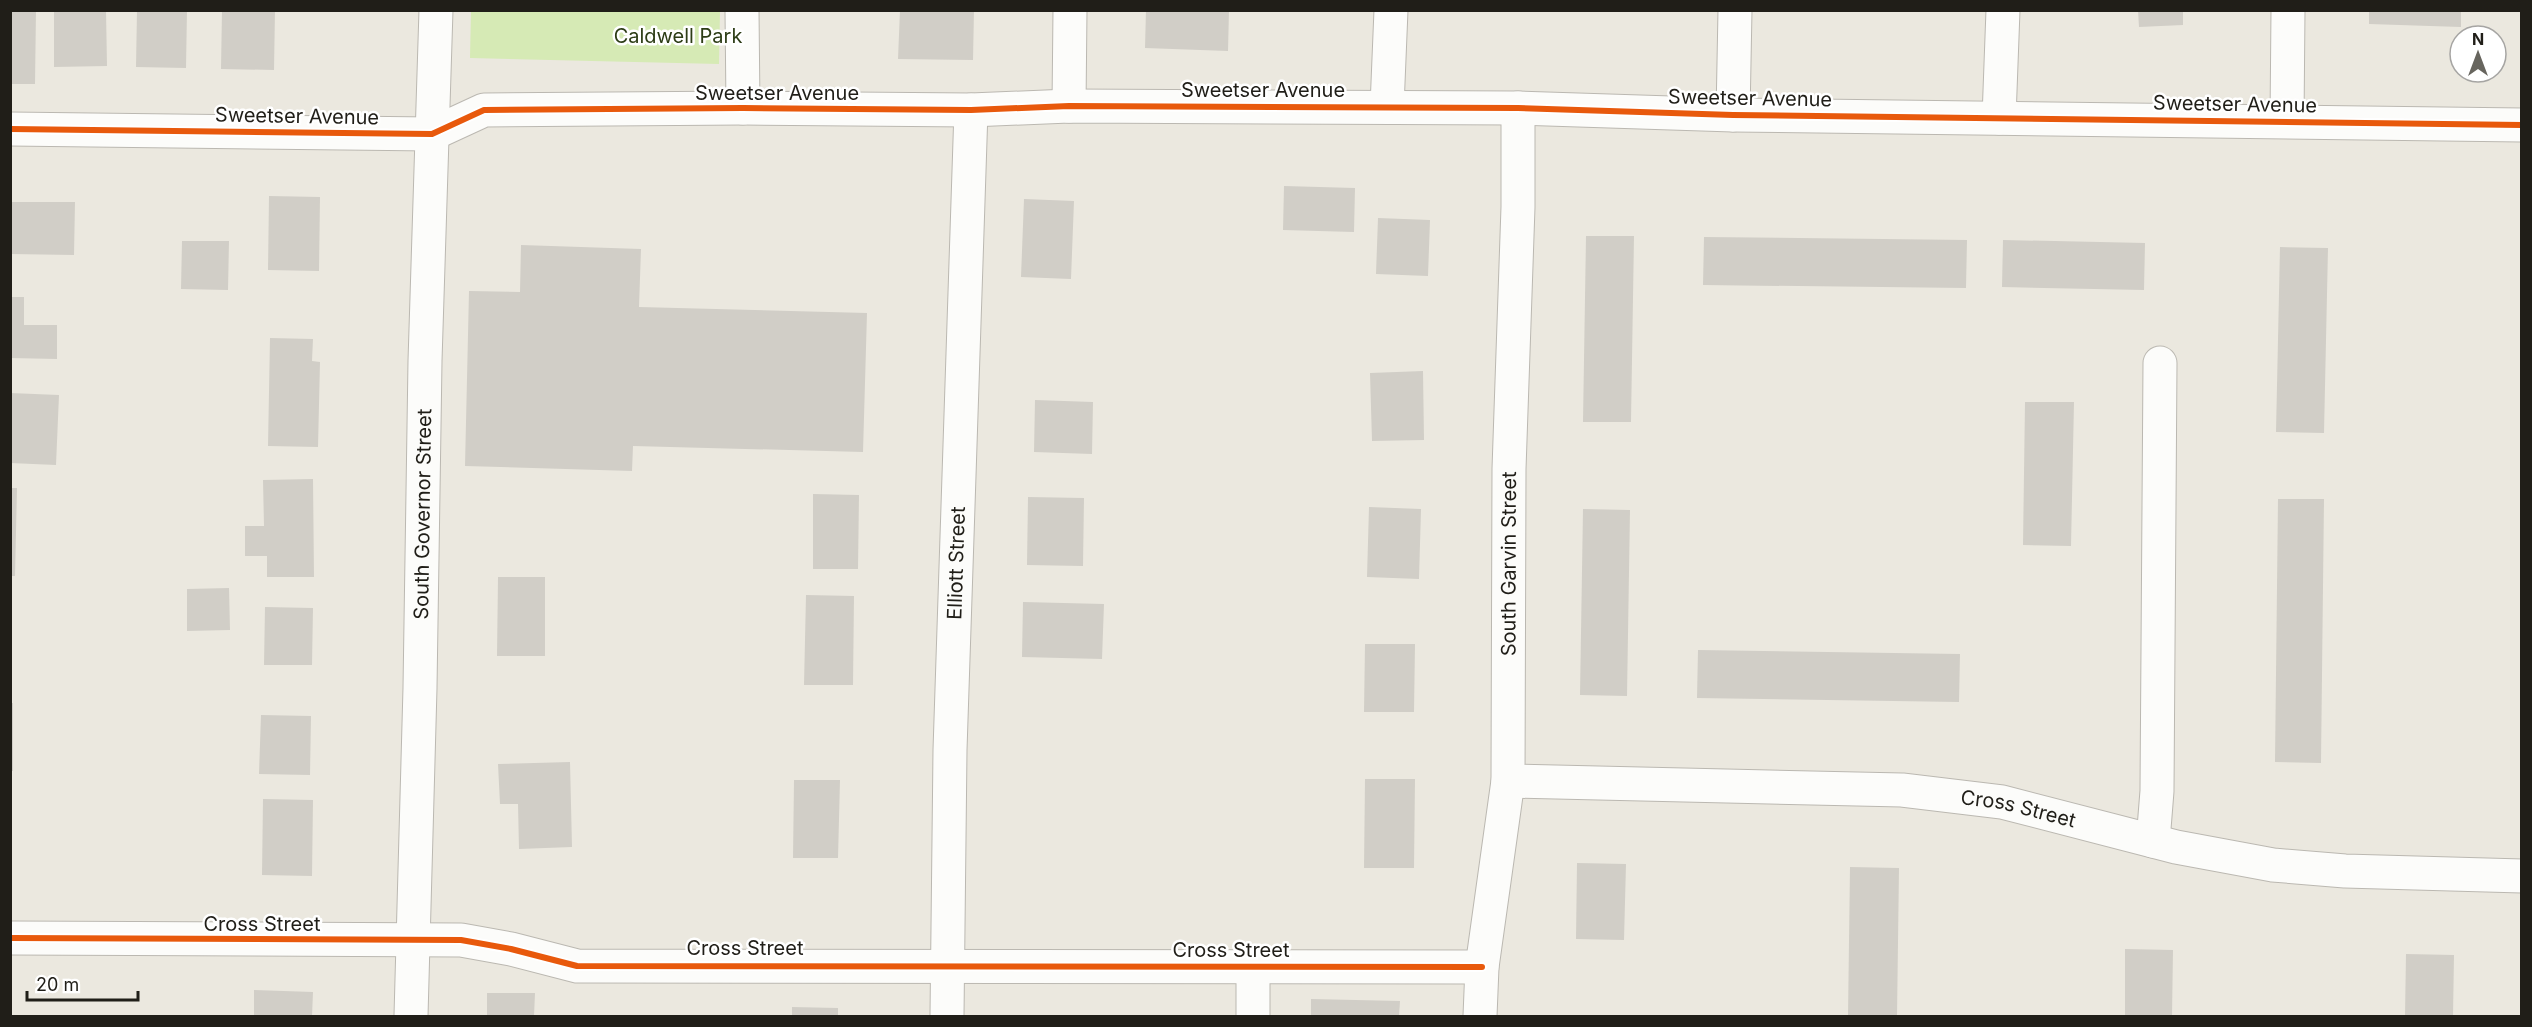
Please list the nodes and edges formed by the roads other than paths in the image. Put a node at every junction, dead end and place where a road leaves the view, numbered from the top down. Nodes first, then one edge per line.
1 (436, 10) edge
2 (742, 10) edge
3 (1070, 10) edge
4 (1391, 10) edge
5 (1735, 10) edge
6 (2003, 10) edge
7 (2288, 10) edge
8 (1069, 106) junction
9 (1387, 107) junction
10 (743, 108) junction
11 (1518, 108) junction
12 (971, 110) junction
13 (1733, 115) junction
14 (1999, 118) junction
15 (2287, 121) junction
16 (2522, 124) edge
17 (10, 129) edge
18 (432, 134) junction
19 (2160, 363) dead end
20 (1508, 781) junction
21 (2153, 841) junction
22 (2522, 876) edge
23 (10, 938) edge
24 (412, 940) junction
25 (948, 966) junction
26 (1253, 967) junction
27 (1482, 967) junction
28 (411, 1017) edge
29 (947, 1017) edge
30 (1253, 1017) edge
31 (1480, 1017) edge

1 - 18 street, South Governor Street
2 - 10 street
3 - 8 street
4 - 9 street
5 - 13 street
6 - 14 street
7 - 15 street
8 - 9 street, Sweetser Avenue
8 - 12 street, Sweetser Avenue
9 - 11 street, Sweetser Avenue
10 - 12 street, Sweetser Avenue
10 - 18 street, Sweetser Avenue
11 - 13 street, Sweetser Avenue
11 - 20 street, South Garvin Street
12 - 25 street, Elliott Street
13 - 14 street, Sweetser Avenue
14 - 15 street, Sweetser Avenue
15 - 16 street, Sweetser Avenue
17 - 18 street, Sweetser Avenue
18 - 24 street, South Governor Street
19 - 21 street
20 - 21 street, Cross Street
20 - 27 street, South Garvin Street
21 - 22 street, Cross Street
23 - 24 street, Cross Street
24 - 25 street, Cross Street
24 - 28 street, South Governor Street
25 - 26 street, Cross Street
25 - 29 street, Elliott Street
26 - 27 street, Cross Street
26 - 30 street
27 - 31 street, South Garvin Street

